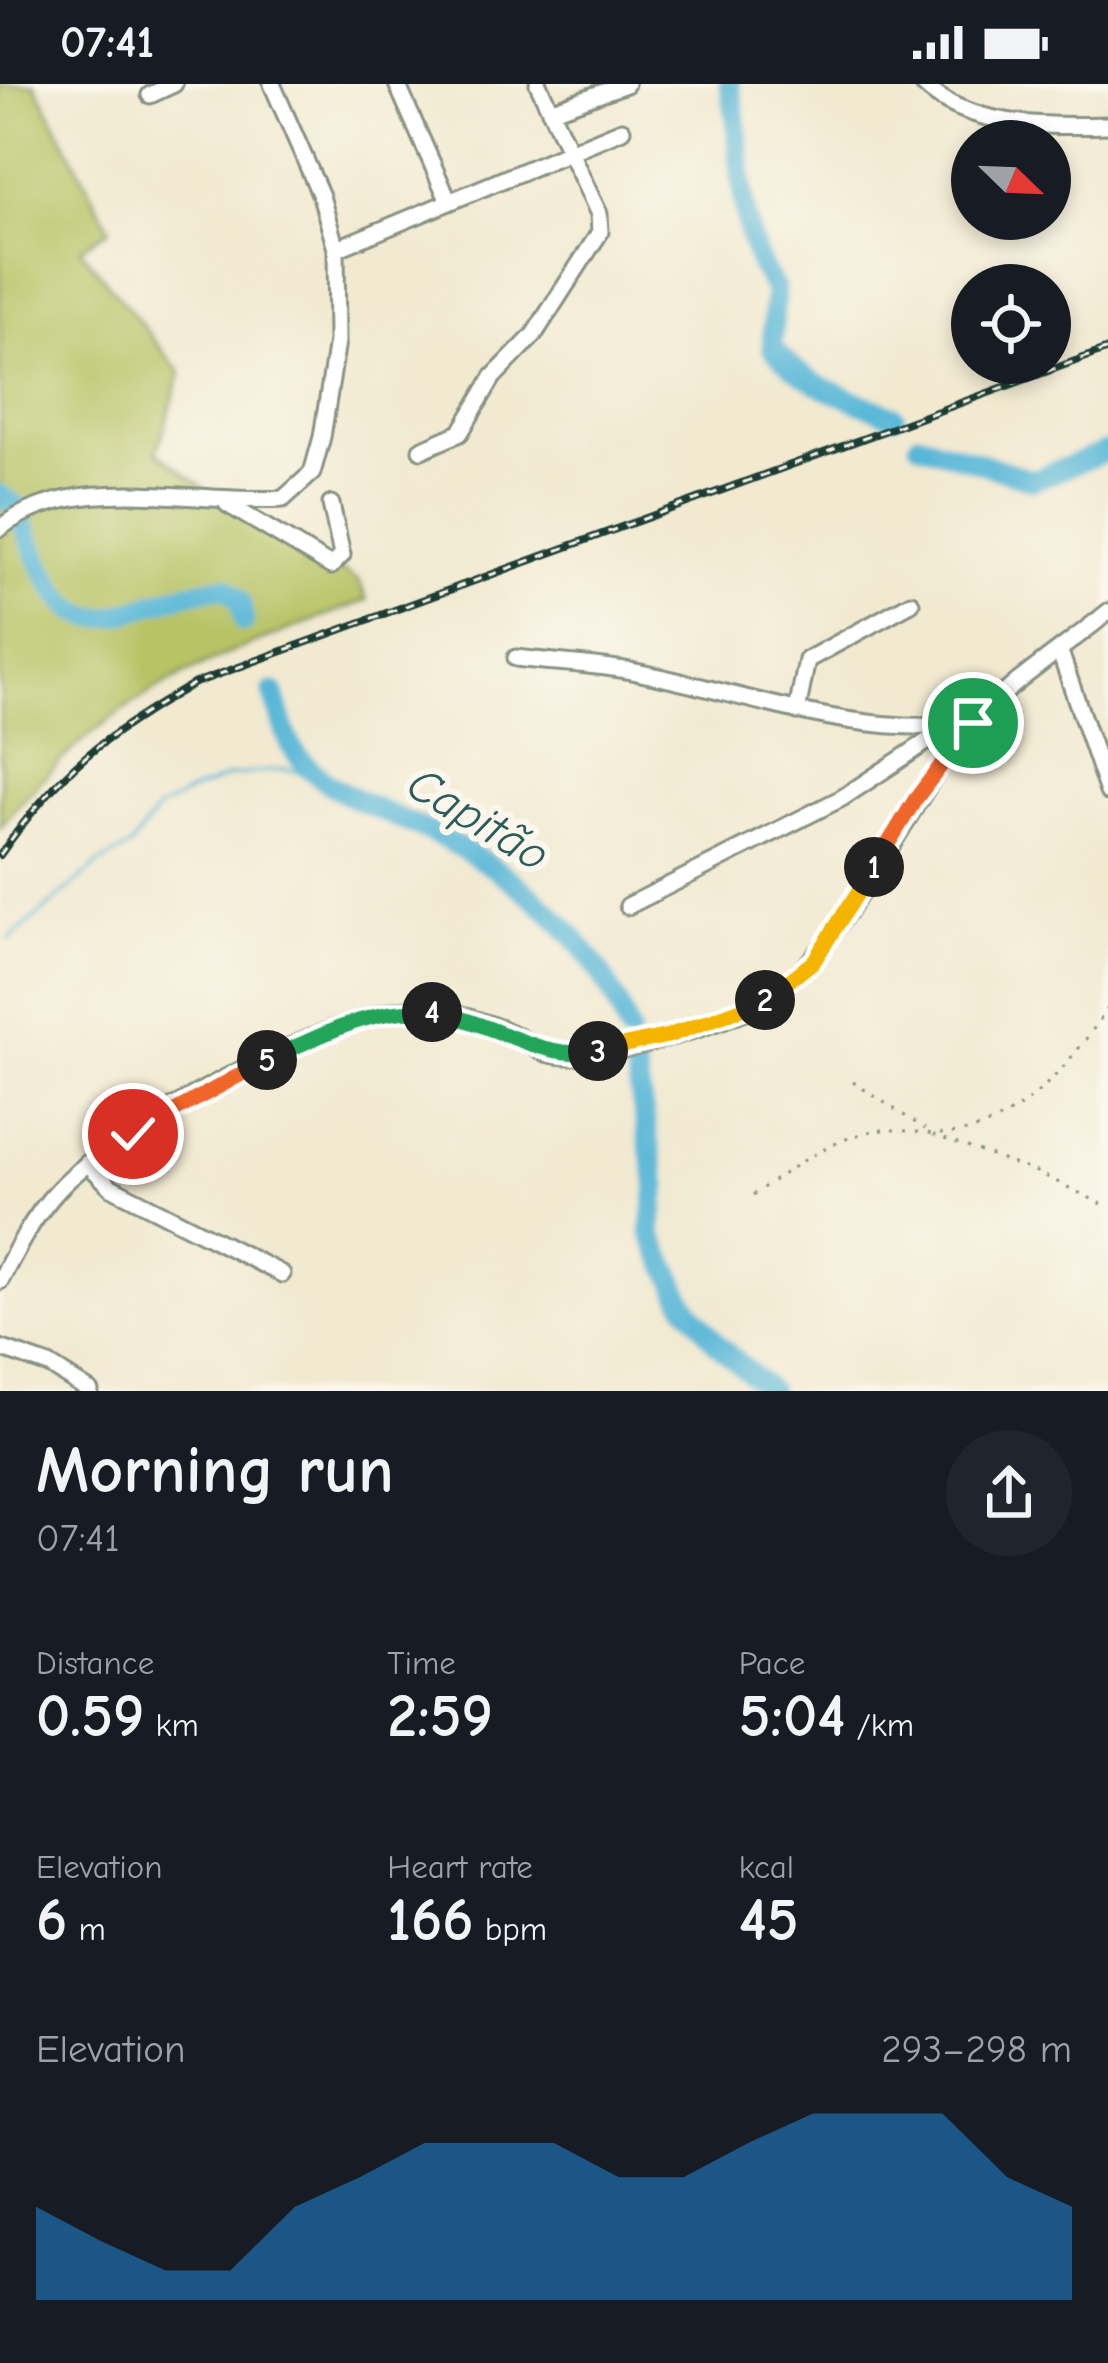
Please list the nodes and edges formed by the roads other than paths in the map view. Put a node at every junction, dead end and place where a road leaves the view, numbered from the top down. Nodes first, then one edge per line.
1 (174, 84) edge
2 (272, 84) edge
3 (397, 84) edge
4 (538, 84) edge
5 (626, 84) edge
6 (923, 84) edge
7 (150, 95) dead end
8 (550, 111) junction
9 (1108, 125) edge
10 (622, 130) dead end
11 (569, 152) junction
12 (449, 202) junction
13 (336, 249) junction
14 (421, 450) dead end
15 (220, 500) junction
16 (331, 504) dead end
17 (0, 528) edge
18 (911, 602) dead end
19 (1108, 612) edge
20 (1060, 652) junction
21 (516, 658) dead end
22 (797, 711) junction
23 (973, 723) junction
24 (949, 726) junction
25 (1107, 789) edge
26 (628, 906) dead end
27 (87, 1163) junction
28 (282, 1274) dead end
29 (0, 1281) edge
30 (0, 1348) edge
31 (90, 1391) edge

1 - 7 street
2 - 13 street
3 - 12 street
4 - 8 street
5 - 8 street
6 - 9 street
8 - 11 street
10 - 11 street
11 - 12 street
11 - 14 street
12 - 13 street
13 - 15 street
15 - 16 street
15 - 17 street
18 - 22 street
19 - 20 street
20 - 23 street
20 - 25 street
21 - 22 street
22 - 24 street
23 - 24 street
23 - 27 street
24 - 26 street
27 - 28 street
27 - 29 street
30 - 31 street

